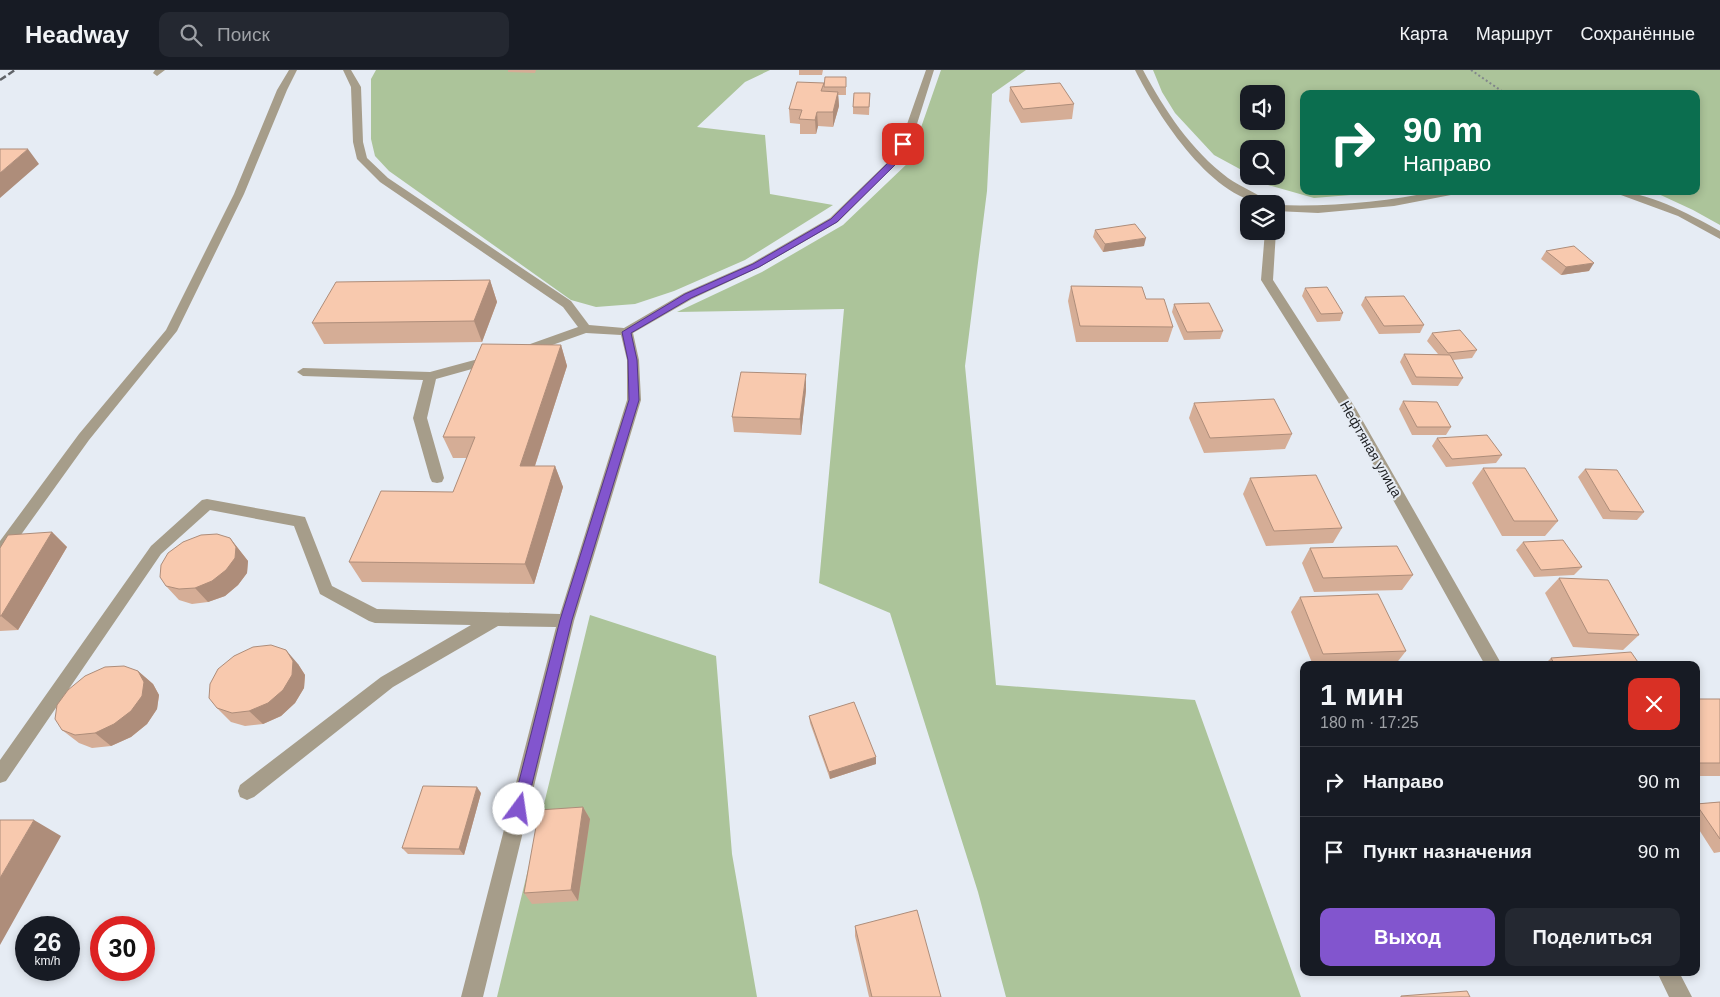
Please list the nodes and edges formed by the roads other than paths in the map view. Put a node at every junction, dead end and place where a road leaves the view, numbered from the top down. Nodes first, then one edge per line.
1 (293, 70) edge
2 (347, 70) edge
3 (930, 70) edge
4 (1140, 70) edge
5 (1245, 195) edge
6 (1435, 195) edge
7 (1627, 195) edge
8 (1285, 211) edge
9 (1720, 236) edge
10 (1270, 240) edge
11 (585, 329) junction
12 (626, 332) junction
13 (303, 372) dead end
14 (430, 376) junction
15 (437, 478) dead end
16 (0, 553) edge
17 (494, 620) junction
18 (566, 620) junction
19 (1492, 661) edge
20 (0, 775) edge
21 (247, 791) dead end
22 (1669, 976) edge
23 (472, 997) edge
24 (1681, 997) edge

1 - 16 street
2 - 11 street
3 - 12 street
4 - 5 street
6 - 8 street
7 - 9 street
10 - 19 street, Нефтяная улица
11 - 12 street
11 - 14 street
12 - 18 street
13 - 14 street
14 - 15 street
17 - 18 street
17 - 20 street
17 - 21 street
18 - 23 street
22 - 24 street

